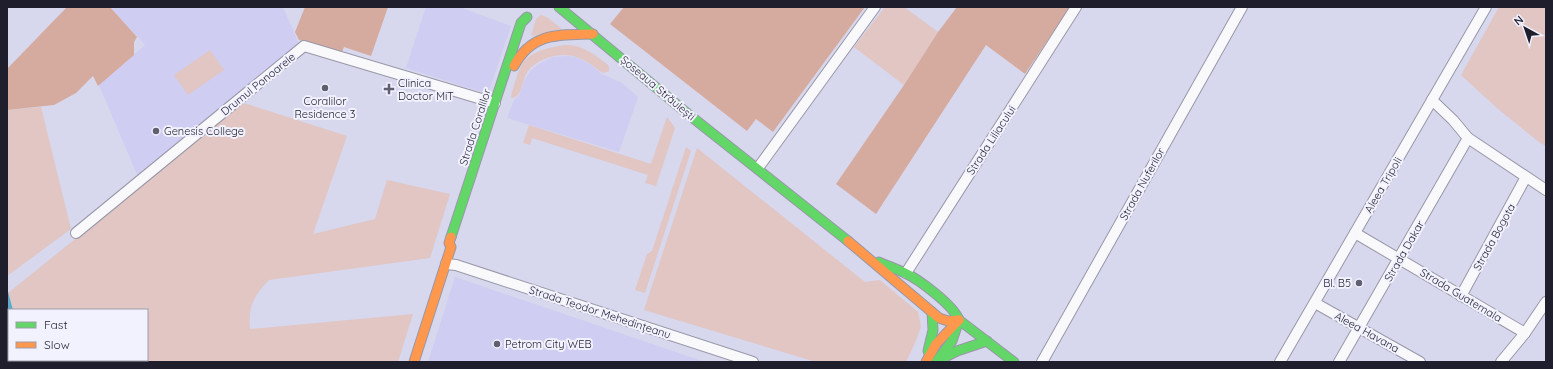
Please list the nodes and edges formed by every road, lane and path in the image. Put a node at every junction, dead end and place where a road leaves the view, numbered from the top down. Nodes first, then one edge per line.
1 (530, 7) edge
2 (560, 7) edge
3 (875, 7) edge
4 (1076, 7) edge
5 (1242, 7) edge
6 (1486, 7) edge
7 (527, 17) junction
8 (592, 34) junction
9 (514, 66) junction
10 (1432, 100) junction
11 (495, 103) junction
12 (1468, 138) junction
13 (758, 168) junction
14 (1526, 178) junction
15 (1546, 190) edge
16 (76, 233) dead end
17 (1355, 233) junction
18 (451, 247) junction
19 (870, 258) junction
20 (1400, 259) junction
21 (446, 264) junction
22 (906, 273) junction
23 (1461, 296) junction
24 (1546, 302) edge
25 (1315, 303) junction
26 (932, 312) junction
27 (959, 320) junction
28 (1360, 328) junction
29 (1525, 333) junction
30 (987, 341) junction
31 (931, 361) edge
32 (414, 362) edge
33 (754, 362) edge
34 (1014, 362) edge
35 (1042, 362) edge
36 (1280, 362) edge
37 (1340, 362) edge
38 (1420, 362) edge
39 (1501, 362) edge

1 - 7 street, Strada Coralilor
2 - 8 street, Șoseaua Străulești
3 - 13 street
4 - 22 street, Strada Liliacului
5 - 35 street, Strada Nuferilor
6 - 10 street, Aleea Tripoli
7 - 9 street, Strada Coralilor
7 - 11 street, Strada Coralilor
8 - 9 street
8 - 13 street, Șoseaua Străulești
9 - 18 street, Strada Coralilor
10 - 12 street
10 - 17 street, Aleea Tripoli
11 - 16 street, Drumul Ponoarele
11 - 18 street, Strada Coralilor
12 - 14 street
12 - 20 street, Strada Dakar
13 - 19 street, Șoseaua Străulești
14 - 15 street
14 - 23 street, Strada Bogota
17 - 20 street, Strada Guatemala
17 - 25 street, Aleea Tripoli
18 - 21 street, Strada Coralilor
19 - 22 street, Șoseaua Străulești
19 - 26 street, Șoseaua Străulești
20 - 23 street, Strada Guatemala
20 - 28 street, Strada Dakar
21 - 32 street, Strada Coralilor
21 - 33 street, Strada Teodor Mehedințeanu
22 - 27 street, Șoseaua Străulești
23 - 29 street, Strada Guatemala
24 - 29 street
25 - 28 street, Aleea Havana
25 - 36 street, Aleea Tripoli
26 - 27 street, Șoseaua Străulești
26 - 31 street
27 - 30 street, Șoseaua Străulești
27 - 31 street
28 - 37 street, Strada Dakar
28 - 38 street, Aleea Havana
29 - 39 street
30 - 31 street
30 - 34 street, Șoseaua Străulești

